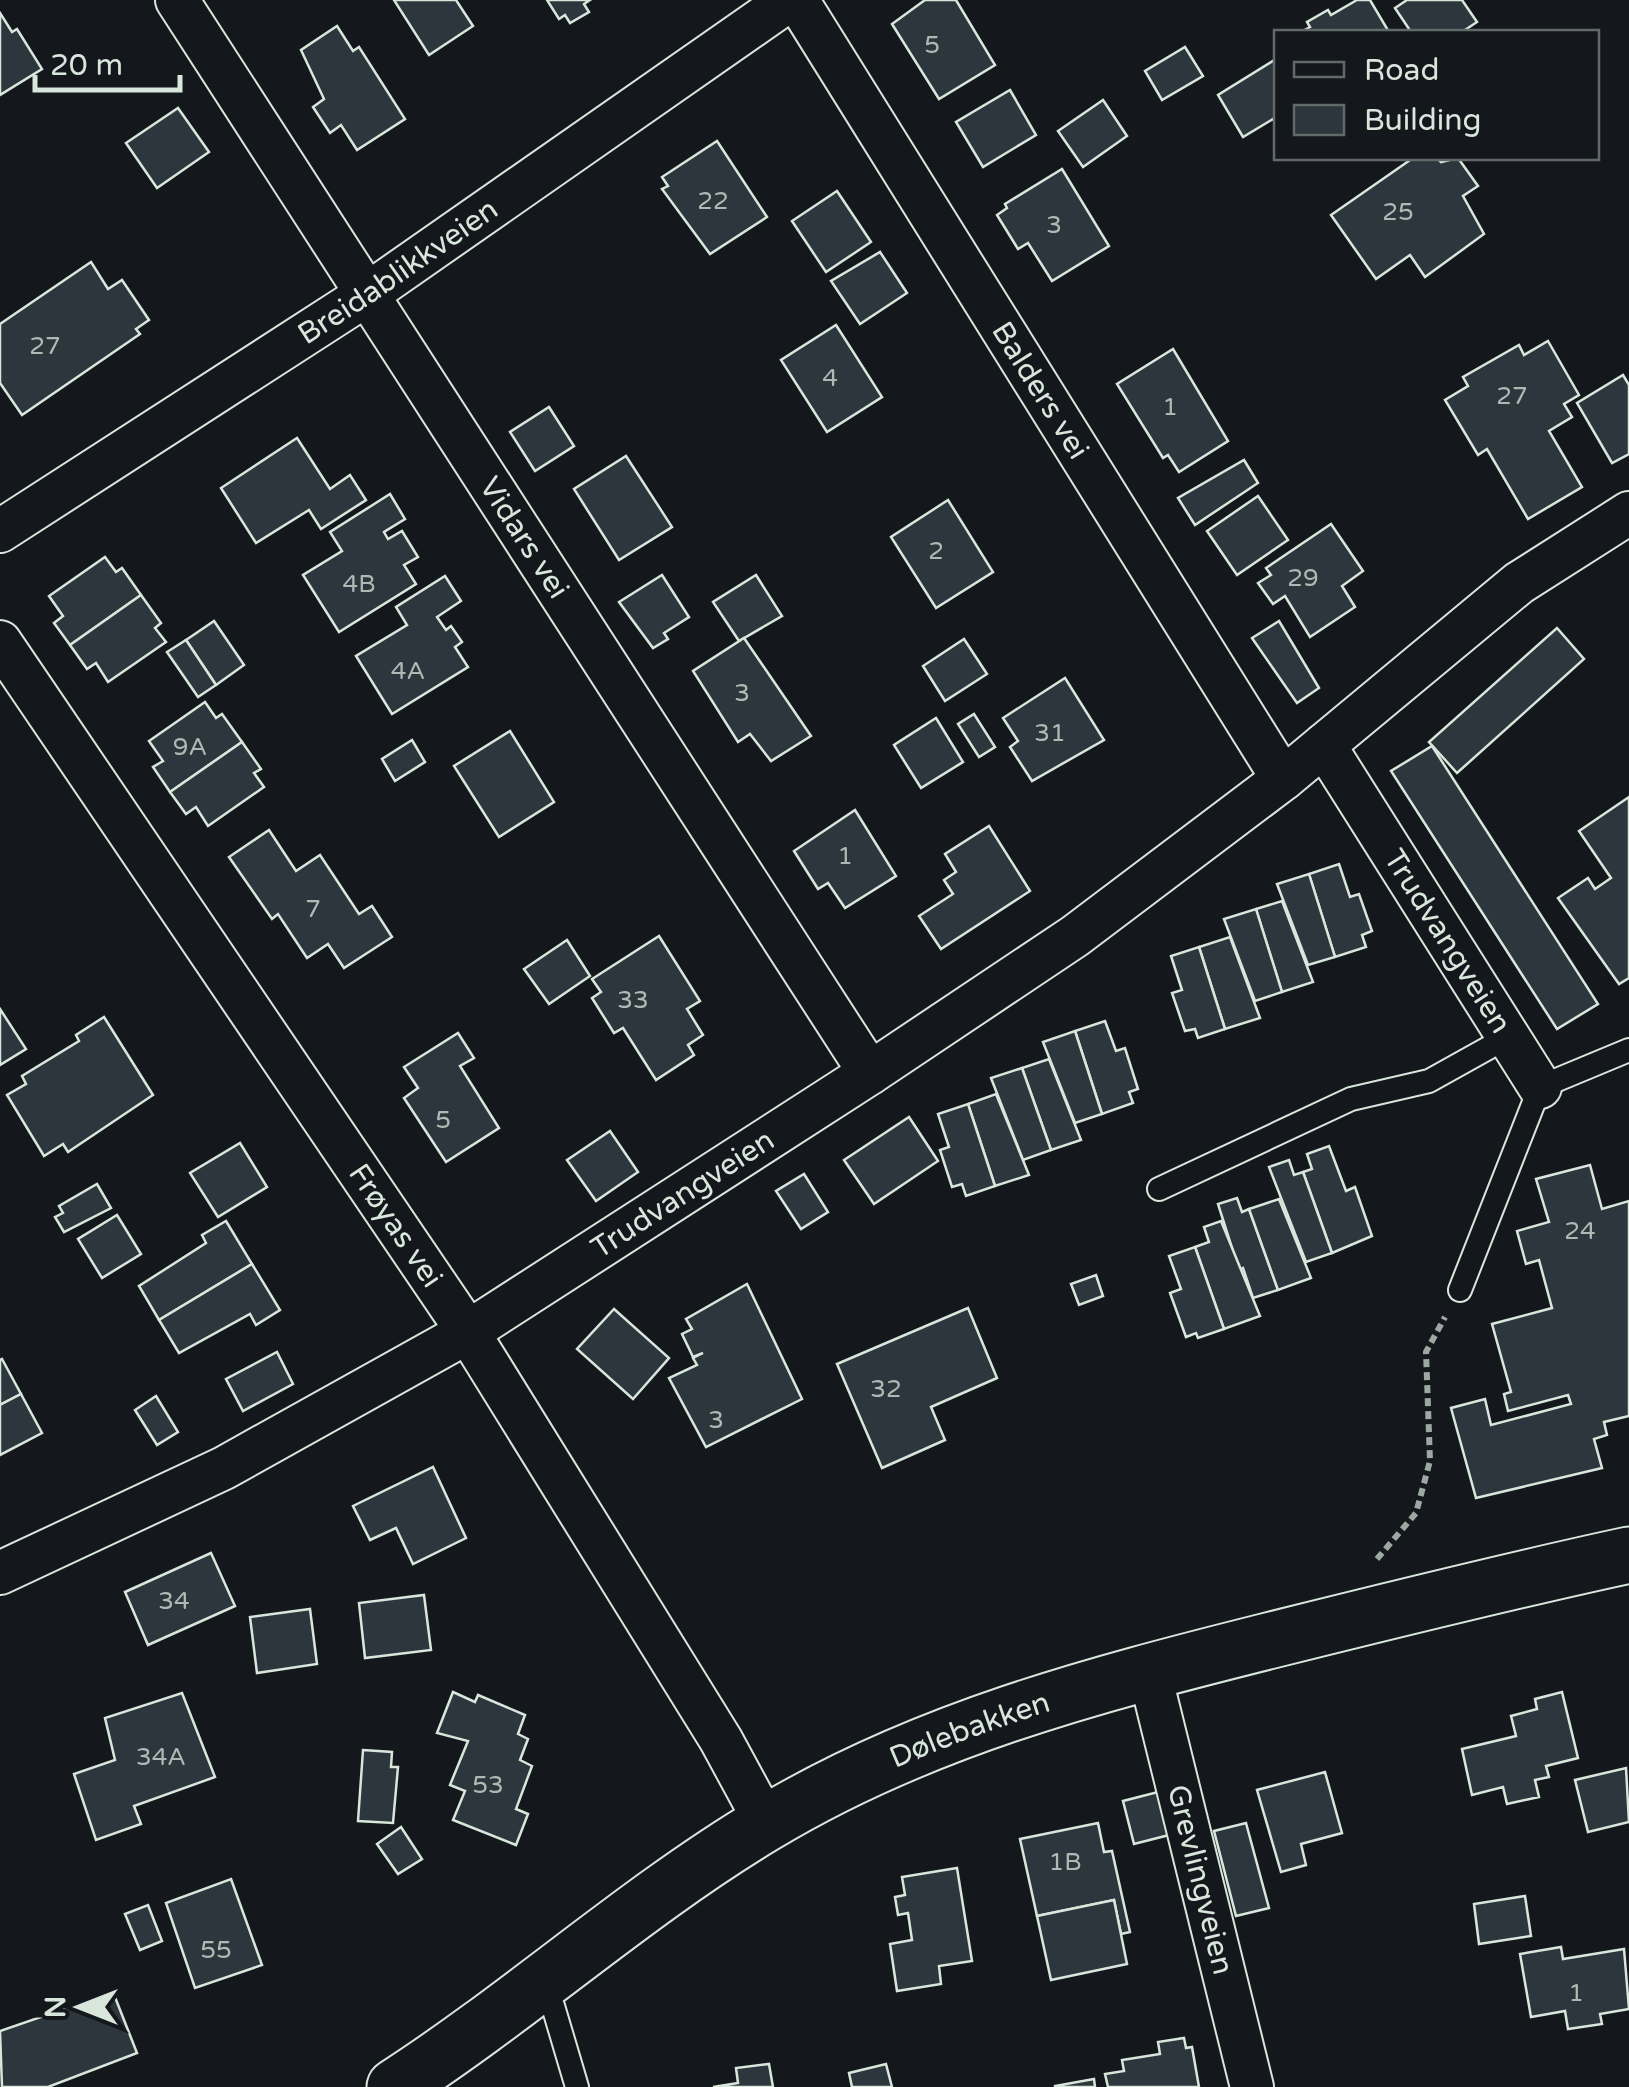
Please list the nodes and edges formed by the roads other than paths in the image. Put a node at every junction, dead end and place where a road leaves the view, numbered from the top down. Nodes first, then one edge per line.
1 (177, 0) edge
2 (793, 0) edge
3 (369, 293) junction
4 (1629, 514) edge
5 (0, 531) edge
6 (0, 642) edge
7 (1324, 745) junction
8 (1283, 779) junction
9 (1508, 1037) junction
10 (1629, 1050) edge
11 (870, 1073) junction
12 (1540, 1087) junction
13 (1159, 1188) dead end
14 (1460, 1290) road end
15 (468, 1332) junction
16 (1629, 1555) edge
17 (0, 1573) edge
18 (1149, 1671) junction
19 (766, 1823) junction
20 (537, 1986) junction
21 (395, 2087) edge
22 (577, 2087) edge
23 (1252, 2087) edge

1 - 3 street, Vidars vei
2 - 3 street, Breidablikkveien
2 - 8 street, Balders vei
3 - 5 street, Breidablikkveien
3 - 11 street, Vidars vei
4 - 7 street, Trudvangveien
6 - 15 street, Frøyas vei
7 - 8 street, Trudvangveien
7 - 9 street, Trudvangveien
8 - 11 street, Trudvangveien
9 - 12 street, Trudvangveien
9 - 13 lane
10 - 12 lane
11 - 15 street, Trudvangveien
12 - 14 lane
15 - 17 street, Trudvangveien
15 - 19 street, Frøyas vei
16 - 18 main road, Dølebakken
18 - 19 main road, Dølebakken
18 - 23 street, Grevlingveien
19 - 20 main road, Dølebakken
20 - 21 main road, Dølebakken
20 - 22 lane

